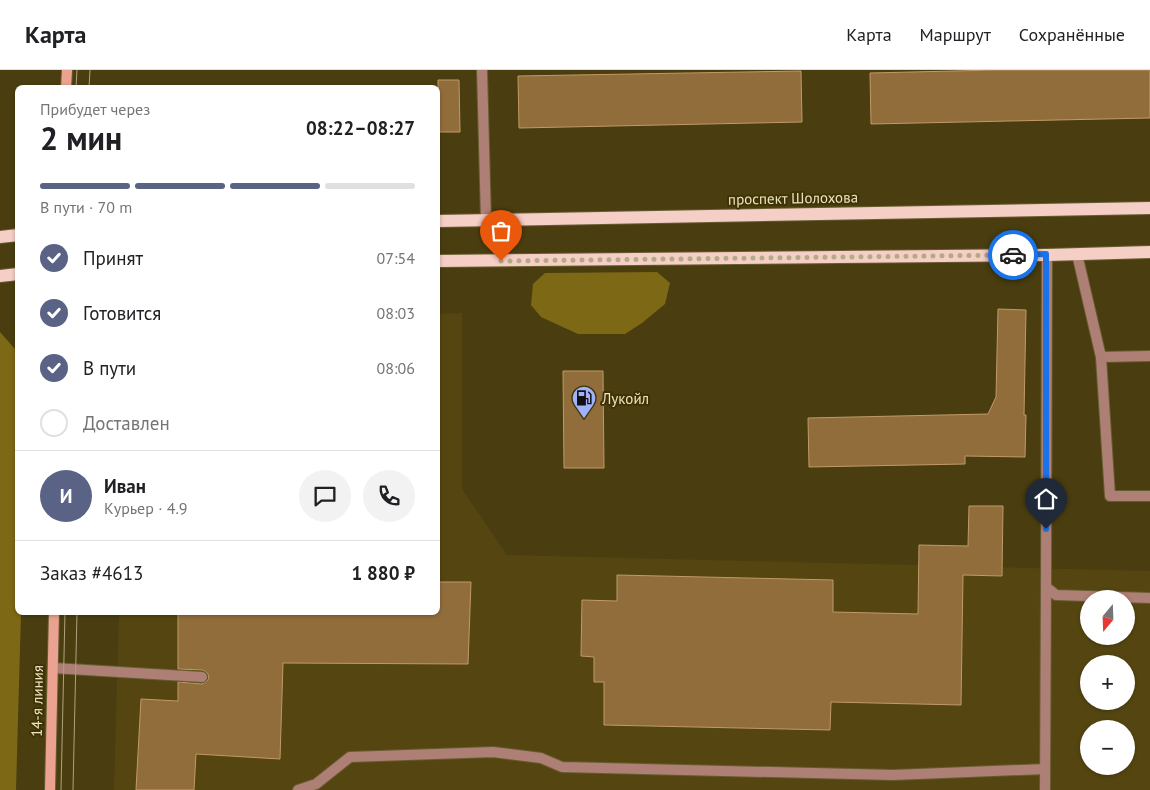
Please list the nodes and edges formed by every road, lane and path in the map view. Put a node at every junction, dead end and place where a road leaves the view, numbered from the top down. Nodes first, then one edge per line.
1 (67, 70) edge
2 (482, 70) edge
3 (66, 85) edge
4 (1150, 208) edge
5 (486, 220) junction
6 (440, 221) edge
7 (15, 235) edge
8 (0, 236) edge
9 (1150, 252) edge
10 (1046, 254) junction
11 (1077, 254) junction
12 (440, 262) edge
13 (15, 274) edge
14 (0, 276) edge
15 (1150, 356) edge
16 (1102, 358) junction
17 (1150, 496) edge
18 (1046, 587) junction
19 (1150, 598) edge
20 (54, 615) edge
21 (53, 668) junction
22 (202, 677) dead end
23 (1045, 769) junction
24 (50, 790) edge
25 (298, 790) edge
26 (1045, 790) edge

1 - 3 main road
2 - 5 lane
4 - 5 main road, проспект Шолохова
5 - 6 main road, проспект Шолохова
7 - 8 main road
9 - 11 main road
10 - 11 main road
10 - 12 main road
10 - 18 lane
11 - 16 lane
13 - 14 main road
15 - 16 lane
16 - 17 lane
18 - 19 lane
18 - 23 lane
20 - 21 main road, 14-я линия
21 - 22 lane
21 - 24 main road, 14-я линия
23 - 25 lane
23 - 26 lane

